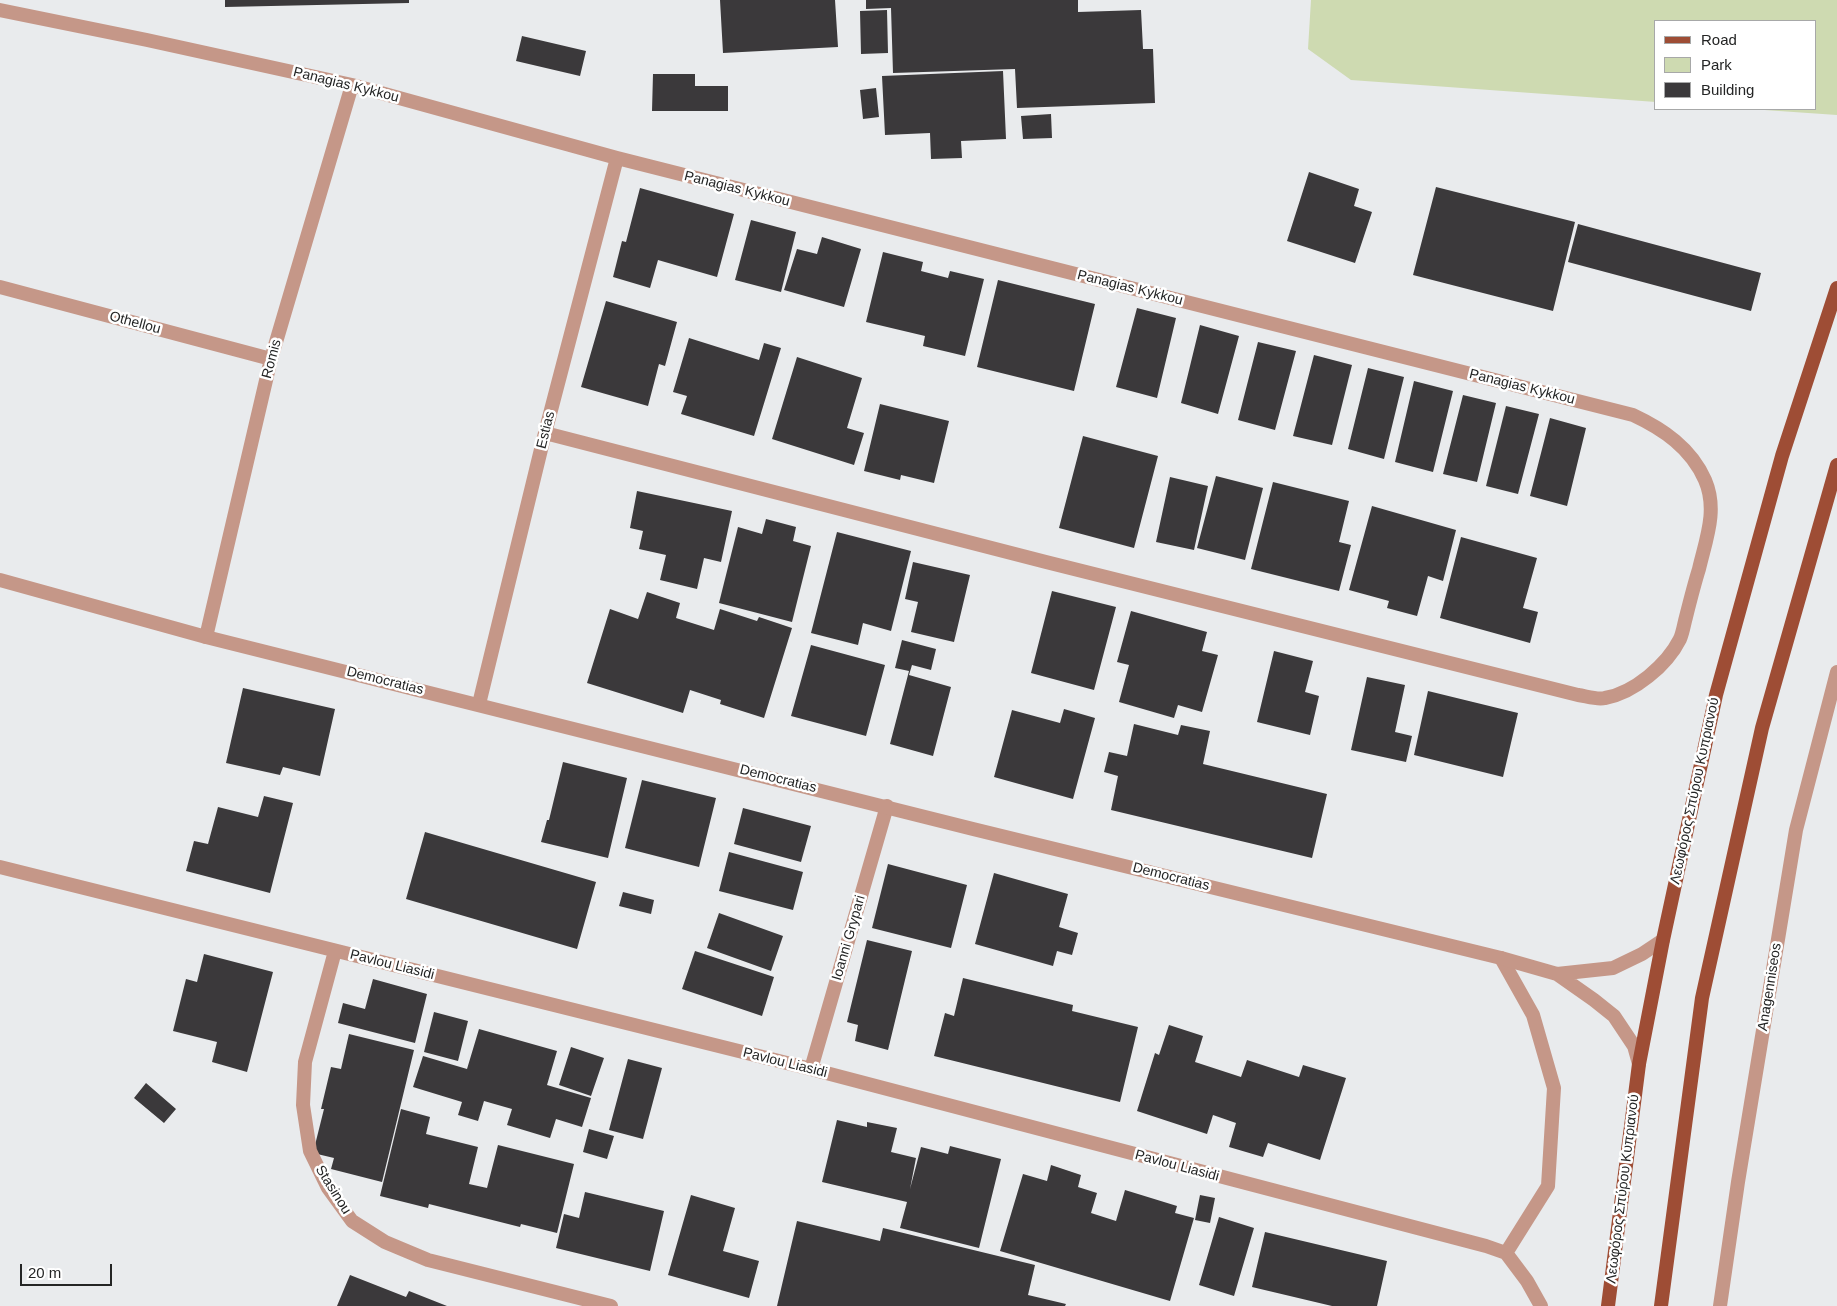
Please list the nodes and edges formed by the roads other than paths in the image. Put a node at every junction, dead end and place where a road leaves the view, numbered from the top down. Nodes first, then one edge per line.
1 (0, 10) edge
2 (352, 85) junction
3 (618, 158) junction
4 (0, 287) edge
5 (1837, 288) edge
6 (271, 359) junction
7 (545, 433) junction
8 (1837, 465) edge
9 (0, 580) edge
10 (206, 636) junction
11 (1837, 672) edge
12 (479, 704) junction
13 (887, 806) junction
14 (0, 867) edge
15 (1662, 940) junction
16 (335, 951) junction
17 (1501, 958) junction
18 (1557, 974) junction
19 (1639, 1064) junction
20 (811, 1069) junction
21 (1506, 1253) junction
22 (611, 1306) edge
23 (1541, 1306) edge
24 (1608, 1306) edge
25 (1661, 1306) edge
26 (1720, 1306) edge

1 - 2 street, Panagias Kykkou
2 - 3 street, Panagias Kykkou
2 - 6 street, Romis
3 - 7 street, Estias
3 - 7 street, Panagias Kykkou
4 - 6 street, Othellou
5 - 15 main road, Λεωφόρος Σπύρου Κυπριανού
6 - 10 street, Romis
7 - 12 street, Estias
8 - 25 main road
9 - 10 street, Democratias
10 - 12 street, Democratias
11 - 26 street, Anagenniseos
12 - 13 street, Democratias
13 - 17 street, Democratias
13 - 20 street, Ioanni Grypari
14 - 16 street, Pavlou Liasidi
15 - 18 street, Democratias
15 - 19 main road, Λεωφόρος Σπύρου Κυπριανού
16 - 20 street, Pavlou Liasidi
16 - 22 street, Stasinou
17 - 18 street, Democratias
17 - 21 street
18 - 19 street, Democratias
19 - 24 main road, Λεωφόρος Σπύρου Κυπριανού
20 - 21 street, Pavlou Liasidi
21 - 23 street

